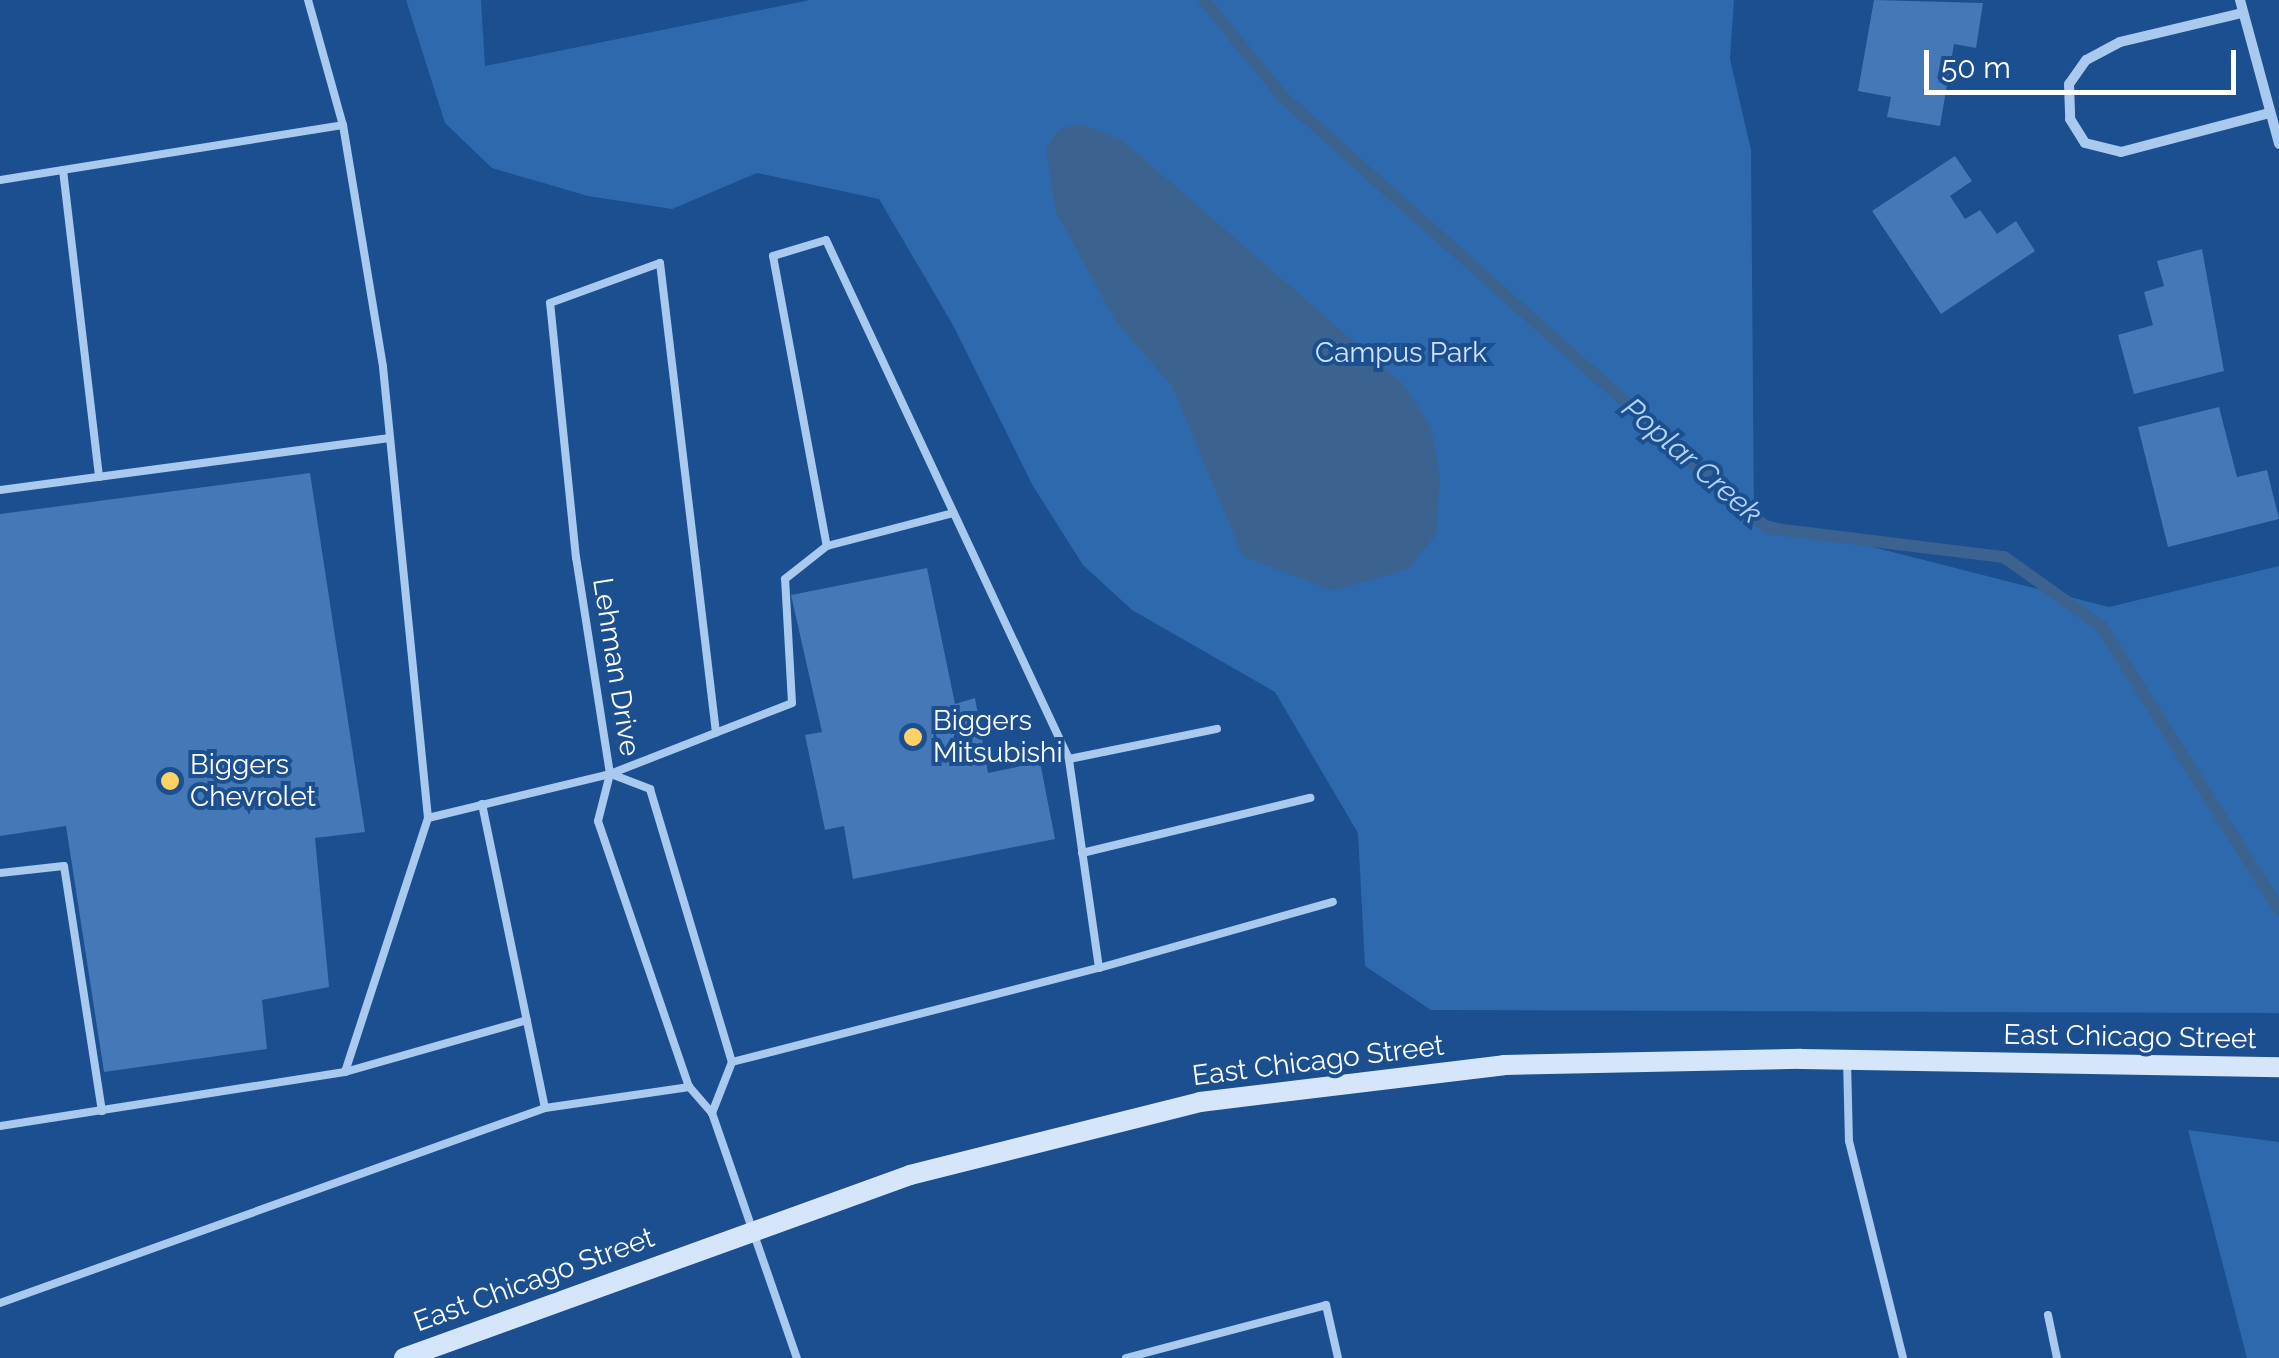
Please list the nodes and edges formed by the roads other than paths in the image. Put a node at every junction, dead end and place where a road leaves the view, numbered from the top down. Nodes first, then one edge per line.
1 (308, 0) edge
2 (2240, 0) edge
3 (2242, 13) junction
4 (2270, 113) junction
5 (344, 125) junction
6 (2279, 144) edge
7 (63, 170) junction
8 (0, 180) edge
9 (390, 438) junction
10 (100, 477) junction
11 (0, 490) edge
12 (953, 512) junction
13 (826, 546) junction
14 (1217, 729) dead end
15 (716, 732) junction
16 (1068, 759) junction
17 (610, 774) junction
18 (1310, 798) dead end
19 (482, 804) junction
20 (428, 818) junction
21 (1082, 853) junction
22 (0, 873) edge
23 (1333, 902) dead end
24 (1099, 968) junction
25 (527, 1020) junction
26 (1847, 1060) junction
27 (732, 1062) junction
28 (2279, 1067) edge
29 (346, 1072) junction
30 (689, 1087) junction
31 (545, 1108) junction
32 (102, 1110) junction
33 (712, 1114) junction
34 (0, 1126) edge
35 (750, 1230) junction
36 (0, 1303) edge
37 (2048, 1314) dead end
38 (404, 1358) edge
39 (797, 1358) edge
40 (1126, 1358) edge
41 (1338, 1358) edge
42 (1903, 1358) edge
43 (2056, 1358) edge

1 - 5 lane
2 - 3 street
3 - 4 street
3 - 4 street
4 - 6 street
5 - 7 lane
5 - 9 lane
7 - 8 lane
7 - 10 lane
9 - 10 lane
9 - 20 lane
10 - 11 lane
12 - 13 lane
12 - 13 lane
12 - 16 lane
13 - 15 lane
14 - 16 lane
15 - 17 lane
15 - 17 lane, Lehman Drive
16 - 21 lane
17 - 19 lane
17 - 27 lane, Lehman Drive
17 - 30 lane
18 - 21 lane
19 - 20 lane
19 - 25 lane
20 - 29 lane
21 - 24 lane
22 - 32 lane
23 - 24 lane
24 - 27 lane
25 - 29 lane
25 - 31 lane
26 - 28 main road, East Chicago Street
26 - 35 main road, East Chicago Street
26 - 42 lane
27 - 33 lane
29 - 32 lane
30 - 31 lane
30 - 33 lane
31 - 36 lane
32 - 34 lane
33 - 35 lane
35 - 38 main road, East Chicago Street
35 - 39 lane
37 - 43 lane
40 - 41 lane

